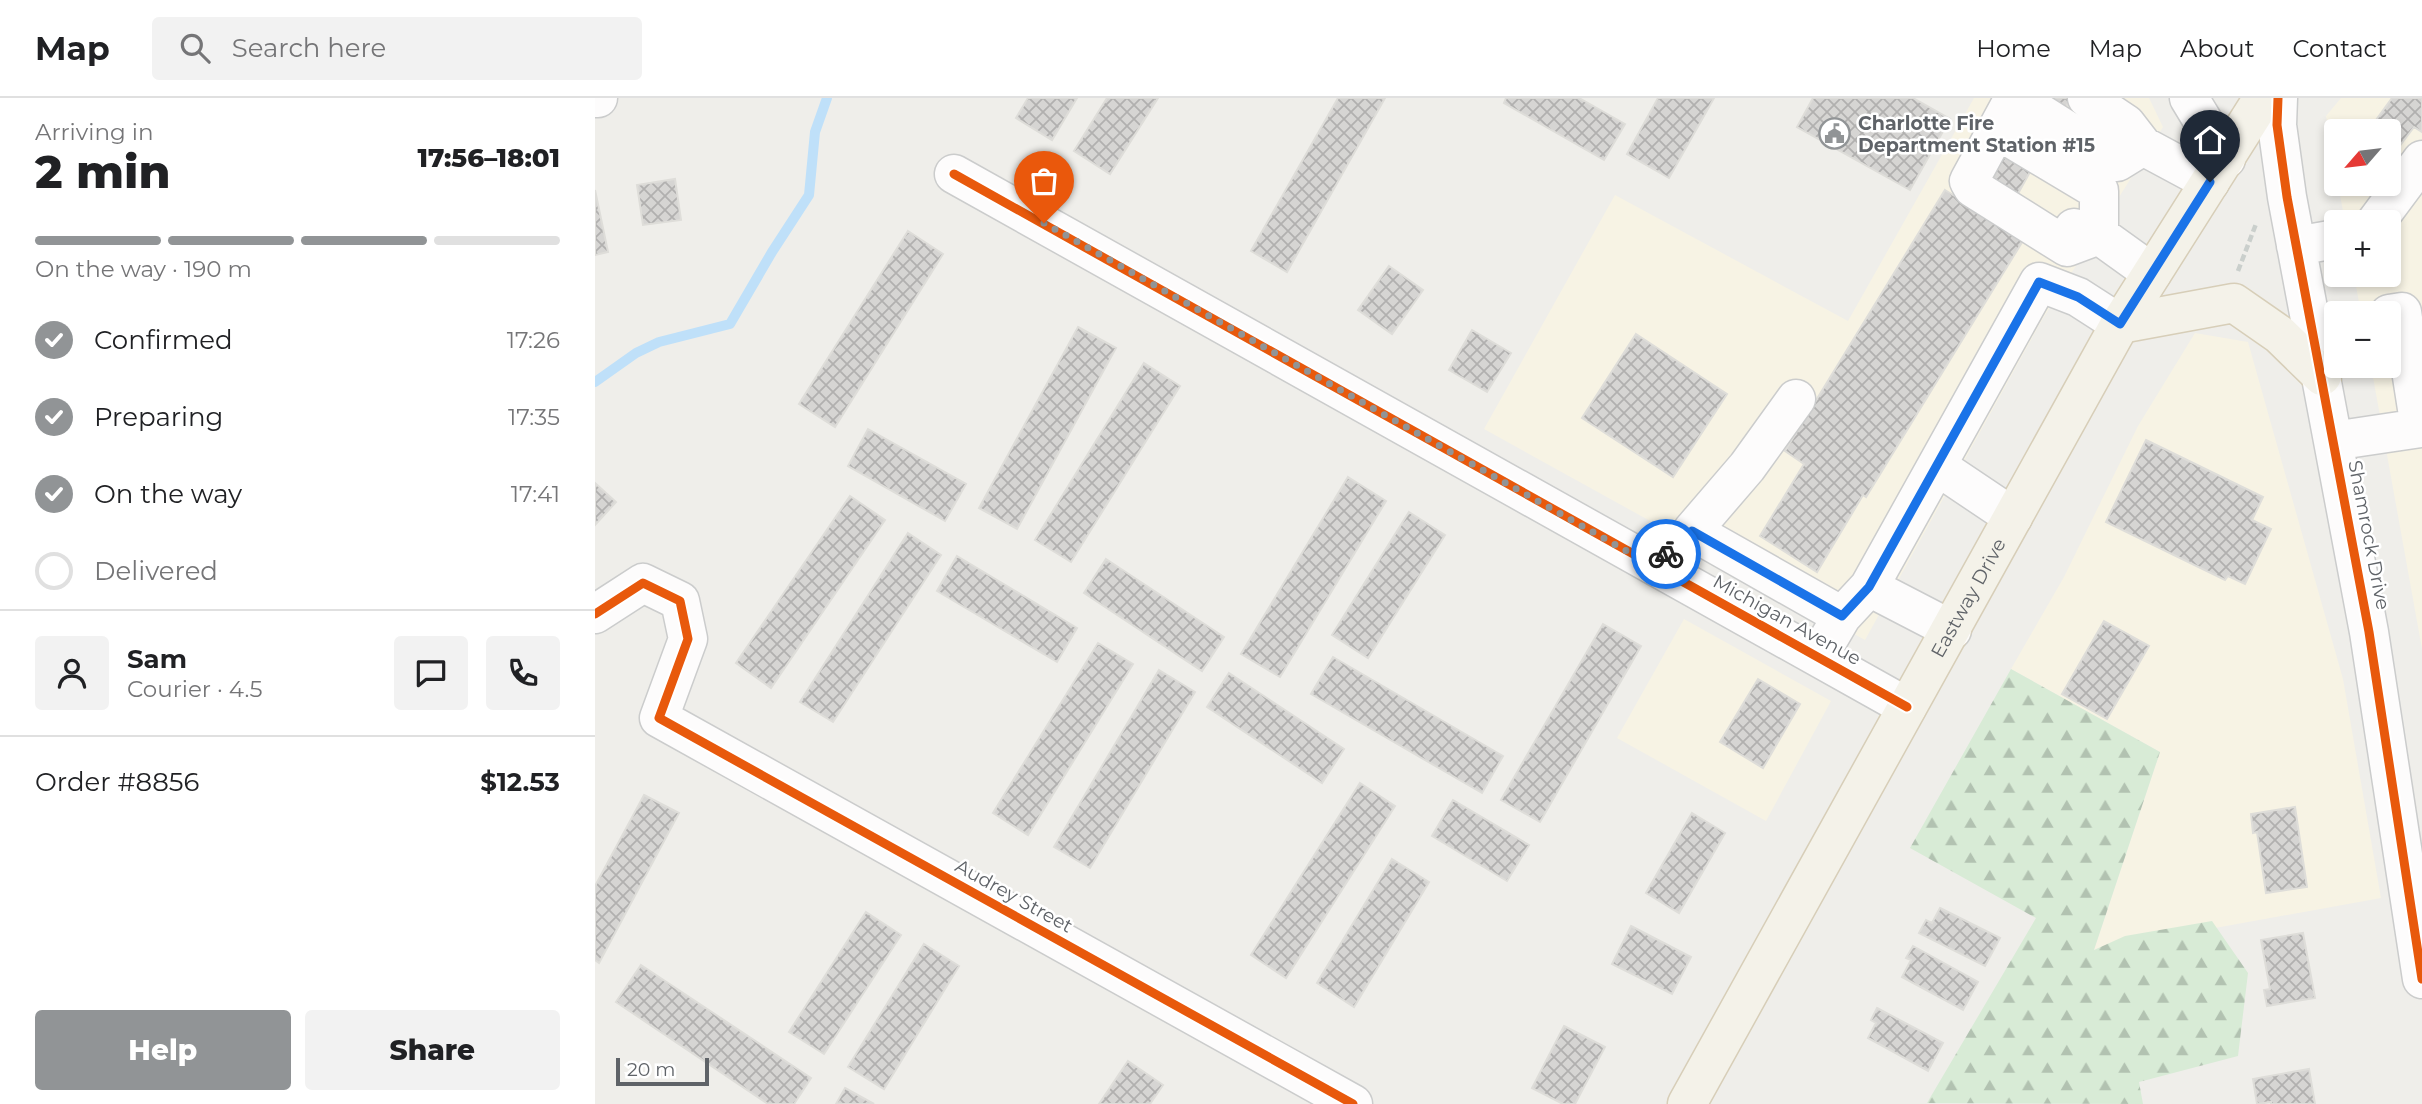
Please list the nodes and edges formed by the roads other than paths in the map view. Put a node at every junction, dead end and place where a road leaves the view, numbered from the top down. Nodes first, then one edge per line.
1 (2049, 98) edge
2 (2087, 98) edge
3 (2189, 98) edge
4 (2263, 98) edge
5 (2277, 98) edge
6 (2131, 122) edge
7 (1993, 137) edge
8 (2422, 160) edge
9 (2218, 170) junction
10 (954, 174) dead end
11 (2385, 210) edge
12 (2099, 235) junction
13 (2324, 241) edge
14 (2296, 246) junction
15 (2152, 273) junction
16 (2401, 312) edge
17 (2120, 324) junction
18 (2324, 324) edge
19 (2416, 362) edge
20 (2322, 376) junction
21 (1796, 399) dead end
22 (2421, 435) edge
23 (2333, 441) junction
24 (1937, 466) junction
25 (2013, 517) junction
26 (1692, 531) junction
27 (1655, 567) junction
28 (1869, 587) junction
29 (595, 614) edge
30 (1842, 616) junction
31 (1952, 630) junction
32 (1818, 657) junction
33 (1907, 707) junction
34 (2407, 780) edge
35 (2418, 925) edge
36 (2422, 979) edge
37 (1353, 1104) edge
38 (1687, 1104) edge

1 - 6 street
2 - 6 street
3 - 9 street
4 - 9 main road, Eastway Drive
5 - 14 street, Shamrock Drive
6 - 7 street
6 - 9 street
7 - 12 street
7 - 12 street
8 - 11 street
9 - 15 main road, Eastway Drive
10 - 27 street, Michigan Avenue
12 - 15 street
13 - 14 street
14 - 18 street, Shamrock Drive
15 - 17 main road, Eastway Drive
16 - 19 street
17 - 20 main road
17 - 24 street
17 - 25 main road, Eastway Drive
18 - 20 street, Shamrock Drive
19 - 22 street
20 - 23 street, Shamrock Drive
21 - 26 street
22 - 23 street
23 - 34 street, Shamrock Drive
24 - 25 street
24 - 28 street
25 - 31 main road, Eastway Drive
26 - 27 street
26 - 30 street
27 - 32 street, Michigan Avenue
28 - 30 street
28 - 31 street
29 - 37 street, Audrey Street
30 - 32 street
31 - 33 main road, Eastway Drive
32 - 33 street, Michigan Avenue
33 - 38 main road, Eastway Drive
34 - 35 street, Shamrock Drive
35 - 36 street, Shamrock Drive

